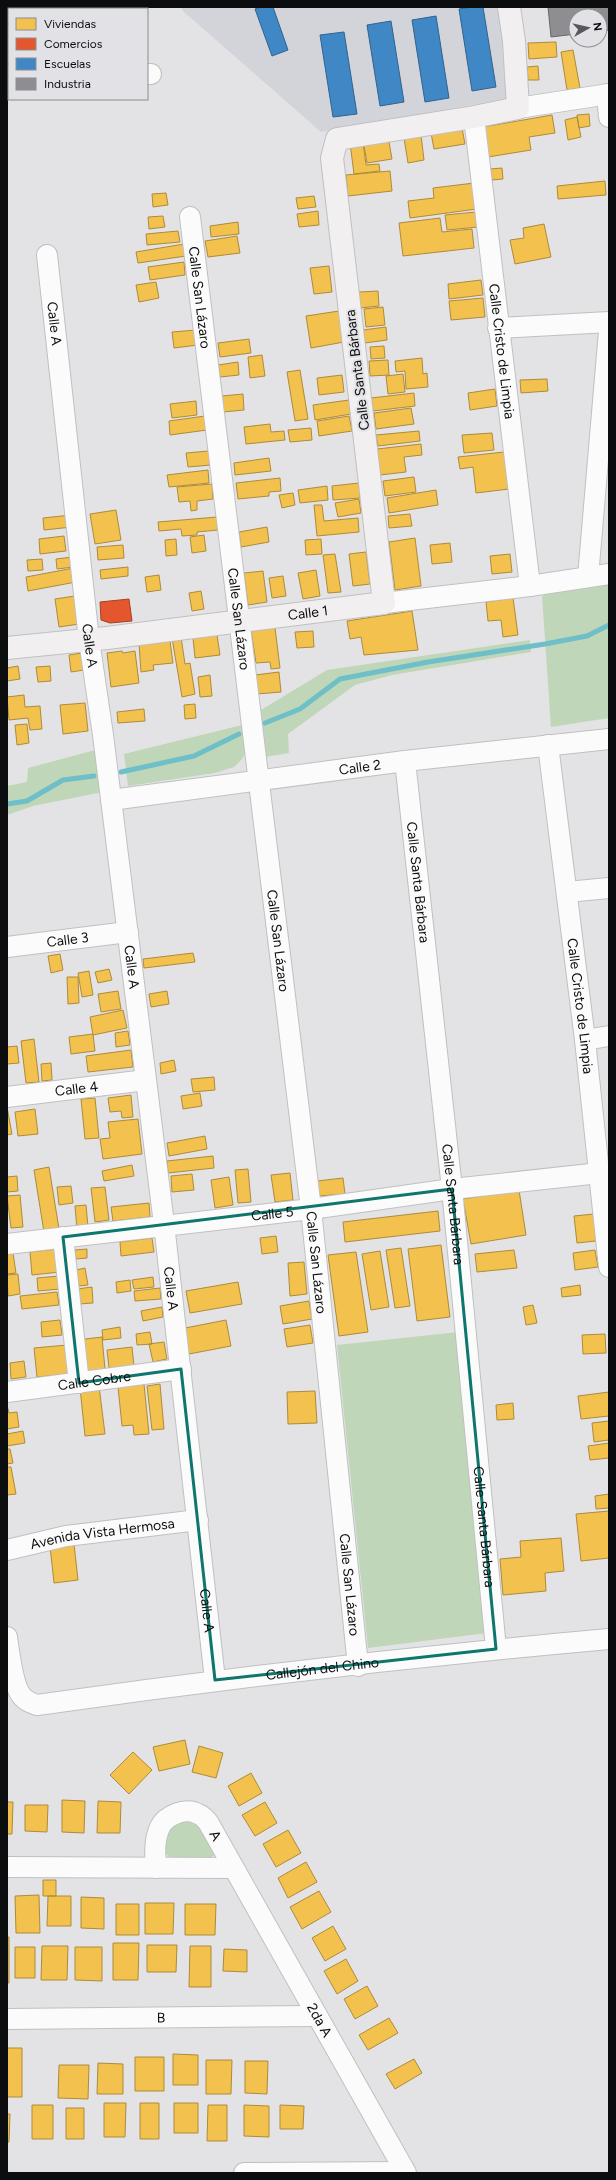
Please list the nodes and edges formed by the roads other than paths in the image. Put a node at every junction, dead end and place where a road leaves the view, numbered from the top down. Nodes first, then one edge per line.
1 (509, 7) edge
2 (608, 94) edge
3 (518, 108) junction
4 (474, 117) junction
5 (609, 117) edge
6 (190, 216) dead end
7 (47, 255) dead end
8 (609, 322) edge
9 (498, 328) junction
10 (609, 330) edge
11 (609, 574) edge
12 (588, 577) junction
13 (530, 586) junction
14 (384, 603) junction
15 (240, 620) junction
16 (89, 640) junction
17 (7, 648) edge
18 (609, 739) edge
19 (548, 745) junction
20 (405, 761) junction
21 (258, 781) junction
22 (111, 800) junction
23 (609, 888) edge
24 (567, 892) junction
25 (128, 932) junction
26 (7, 948) edge
27 (609, 1036) edge
28 (585, 1040) junction
29 (146, 1080) junction
30 (7, 1097) edge
31 (604, 1173) edge
32 (452, 1189) junction
33 (311, 1209) junction
34 (164, 1224) junction
35 (63, 1237) junction
36 (7, 1244) edge
37 (609, 1267) edge
38 (181, 1369) junction
39 (78, 1383) junction
40 (7, 1392) edge
41 (198, 1520) junction
42 (7, 1550) edge
43 (7, 1637) edge
44 (609, 1639) edge
45 (496, 1649) junction
46 (9, 1665) edge
47 (358, 1666) junction
48 (215, 1680) junction
49 (7, 1867) edge
50 (156, 1868) junction
51 (232, 1868) junction
52 (316, 2016) junction
53 (7, 2019) edge
54 (244, 2173) edge
55 (405, 2173) edge

1 - 3 street
2 - 3 street
2 - 5 street
3 - 4 street
4 - 9 street, Calle Cristo de Limpia
4 - 14 street, Calle Santa Bárbara
6 - 15 street, Calle San Lázaro
7 - 16 street, Calle A
8 - 9 street
9 - 13 street, Calle Cristo de Limpia
10 - 12 street
11 - 12 street, Calle 1
12 - 13 street, Calle 1
13 - 14 street, Calle 1
14 - 15 street, Calle 1
15 - 16 street, Calle 1
15 - 21 street, Calle San Lázaro
16 - 17 street, Calle 1
16 - 22 street, Calle A
18 - 19 street, Calle 2
19 - 20 street, Calle 2
19 - 24 street, Calle Cristo de Limpia
20 - 21 street, Calle 2
20 - 32 street, Calle Santa Bárbara
21 - 22 street, Calle 2
21 - 33 street, Calle San Lázaro
22 - 25 street, Calle A
23 - 24 street
24 - 28 street, Calle Cristo de Limpia
25 - 26 street, Calle 3
25 - 29 street, Calle A
27 - 28 street
28 - 31 street, Calle Cristo de Limpia
29 - 30 street, Calle 4
29 - 34 street, Calle A
31 - 32 street, Calle 5
31 - 37 street, Calle Cristo de Limpia
32 - 33 street, Calle 5
32 - 45 street, Calle Santa Bárbara
33 - 34 street, Calle 5
33 - 47 street, Calle San Lázaro
34 - 35 street, Calle 5
34 - 38 street, Calle A
35 - 36 street, Calle 5
35 - 39 street
38 - 39 street, Calle Cobre
38 - 41 street, Calle A
39 - 40 street, Calle Cobre
41 - 42 street, Avenida Vista Hermosa
41 - 48 street, Calle A
43 - 46 street
44 - 45 street, Callejón del Chino
45 - 47 street, Callejón del Chino
46 - 48 street, Callejón del Chino
47 - 48 street, Callejón del Chino
49 - 50 street
50 - 51 street
50 - 51 street, A
51 - 52 street, 2da A
52 - 53 street, B
52 - 55 street, 2da A
54 - 55 street

